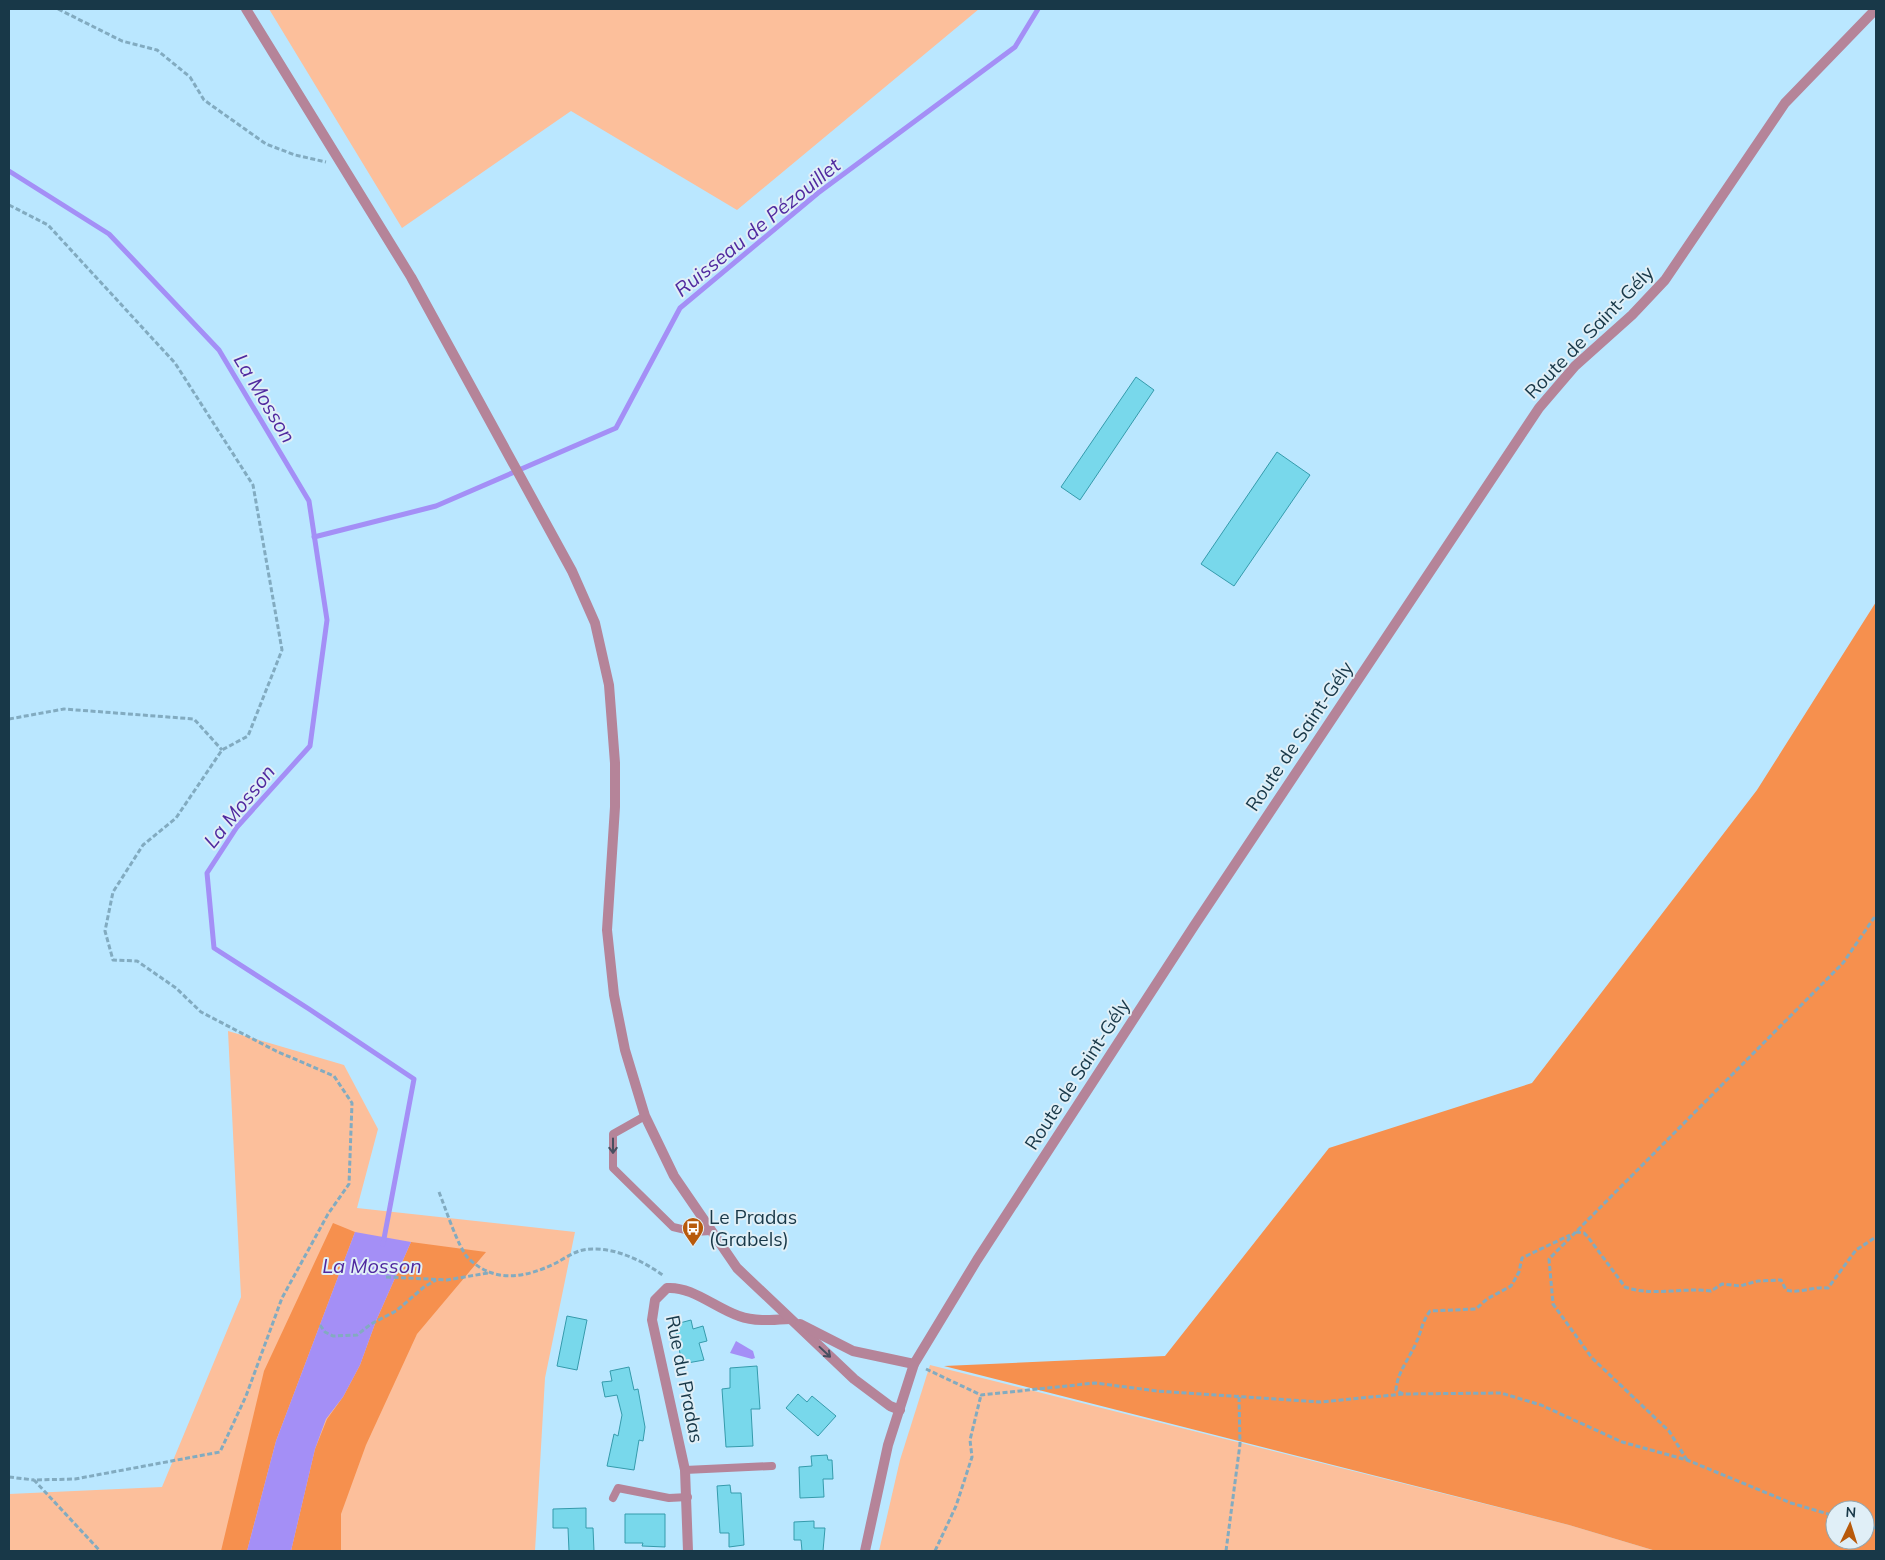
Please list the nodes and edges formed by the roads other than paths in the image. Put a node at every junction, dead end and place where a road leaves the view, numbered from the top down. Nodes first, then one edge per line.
1 (246, 9) edge
2 (1876, 9) edge
3 (645, 1116) junction
4 (710, 1231) junction
5 (790, 1319) junction
6 (914, 1364) junction
7 (900, 1410) junction
8 (772, 1466) dead end
9 (685, 1470) junction
10 (688, 1497) junction
11 (613, 1498) dead end
12 (688, 1551) edge
13 (865, 1551) edge

1 - 3 street
2 - 6 street, Route de Saint-Gély
3 - 4 street
3 -> 4 lane
4 - 5 street
5 - 6 street
5 -> 7 street
5 - 9 street, Rue du Pradas
6 - 7 street, Route de Saint-Gély
7 - 13 street, Route de Saint-Gély
8 - 9 lane
9 - 10 street, Rue du Pradas
10 - 11 lane
10 - 12 street, Rue du Pradas

